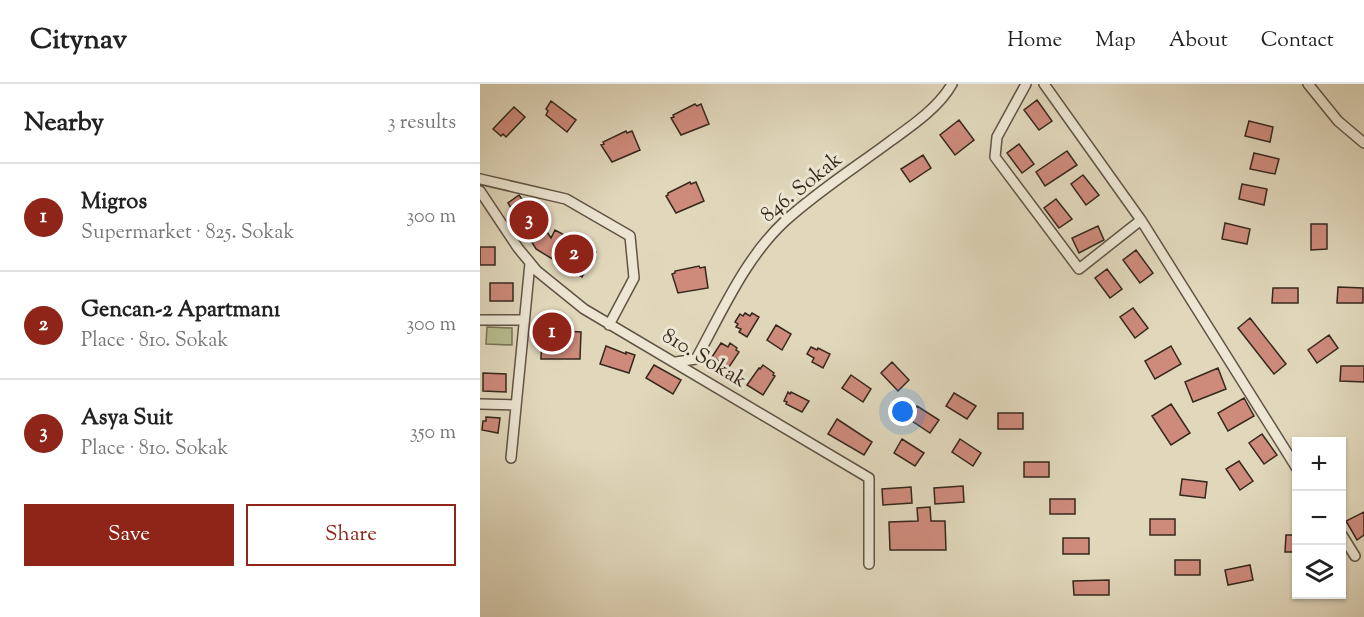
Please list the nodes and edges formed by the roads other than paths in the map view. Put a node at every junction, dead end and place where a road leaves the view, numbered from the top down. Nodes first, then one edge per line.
1 (952, 84) edge
2 (1026, 84) edge
3 (1044, 84) edge
4 (1308, 84) edge
5 (1364, 143) edge
6 (480, 179) edge
7 (480, 190) edge
8 (1141, 220) junction
9 (530, 263) junction
10 (480, 320) edge
11 (524, 320) junction
12 (609, 325) junction
13 (676, 362) junction
14 (480, 404) edge
15 (516, 405) junction
16 (511, 458) dead end
17 (1292, 461) edge
18 (1346, 542) edge
19 (1355, 556) dead end
20 (869, 564) dead end

1 - 13 street, 846. Sokak
2 - 8 street
3 - 8 street
4 - 5 street
6 - 12 street
7 - 9 street, 810. Sokak
8 - 17 street
9 - 11 street
9 - 12 street, 810. Sokak
10 - 11 street
11 - 15 street
12 - 13 street, 810. Sokak
13 - 20 street, 810. Sokak
14 - 15 street
15 - 16 street
18 - 19 street

